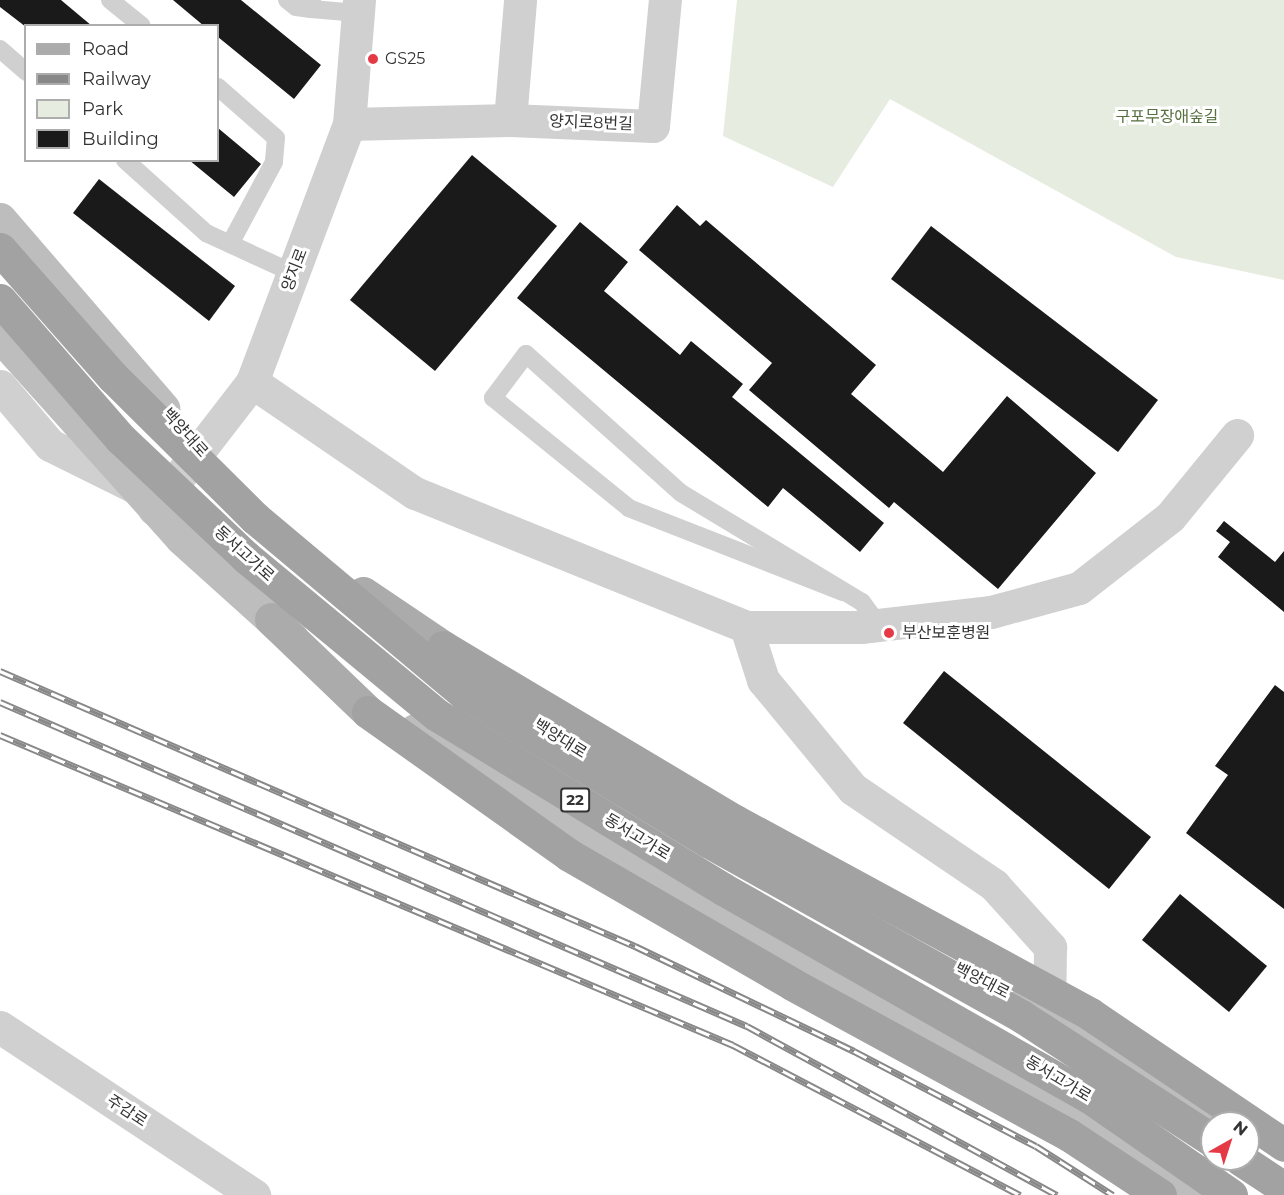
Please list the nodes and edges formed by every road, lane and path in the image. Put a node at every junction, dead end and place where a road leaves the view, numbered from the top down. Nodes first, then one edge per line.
1 (110, 0) edge
2 (287, 0) edge
3 (520, 0) edge
4 (665, 0) edge
5 (311, 4) edge
6 (359, 6) edge
7 (140, 24) edge
8 (0, 49) edge
9 (24, 70) edge
10 (219, 88) edge
11 (510, 120) junction
12 (350, 124) junction
13 (127, 162) edge
14 (0, 219) edge
15 (230, 243) junction
16 (0, 249) edge
17 (293, 273) junction
18 (0, 300) edge
19 (0, 336) edge
20 (252, 382) junction
21 (0, 386) edge
22 (1237, 435) dead end
23 (199, 450) junction
24 (145, 498) junction
25 (316, 562) junction
26 (843, 592) junction
27 (271, 619) junction
28 (879, 625) junction
29 (746, 627) junction
30 (444, 647) joint
31 (368, 712) joint
32 (1049, 1015) junction
33 (0, 1027) edge
34 (1206, 1111) edge
35 (1200, 1132) edge
36 (1260, 1143) edge
37 (1284, 1145) edge
38 (1284, 1158) edge
39 (1258, 1171) edge
40 (1284, 1188) edge
41 (254, 1195) edge
42 (1160, 1195) edge
43 (1197, 1195) edge
44 (1231, 1195) edge

1 - 7 lane
2 - 5 lane
3 - 11 street
4 - 11 street, 양지로8번길
5 - 6 lane
6 - 12 street, 양지로
8 - 9 lane
10 - 15 lane
11 - 12 street, 양지로8번길
12 - 17 street, 양지로
13 - 15 lane
14 - 23 main road, 백양대로
15 - 17 lane
16 - 35 highway, 동서고가로 / 22, bridge
17 - 20 street, 양지로
18 - 44 highway, 동서고가로 / 22, bridge
19 - 24 main road
20 - 23 street, 양지로
20 - 29 street
21 - 24 street
22 - 28 street
23 - 24 street, 양지로
23 - 25 main road, 백양대로
24 - 27 main road
25 - 30 main road
25 - 32 main road, 백양대로
26 - 26 lane
26 - 28 lane
27 - 31 main road
27 - 43 main road
28 - 29 street
29 - 32 street
30 - 37 highway, bridge
31 - 42 highway
32 - 34 main road, 백양대로
33 - 41 street, 주감로
36 - 38 main road
39 - 40 highway

